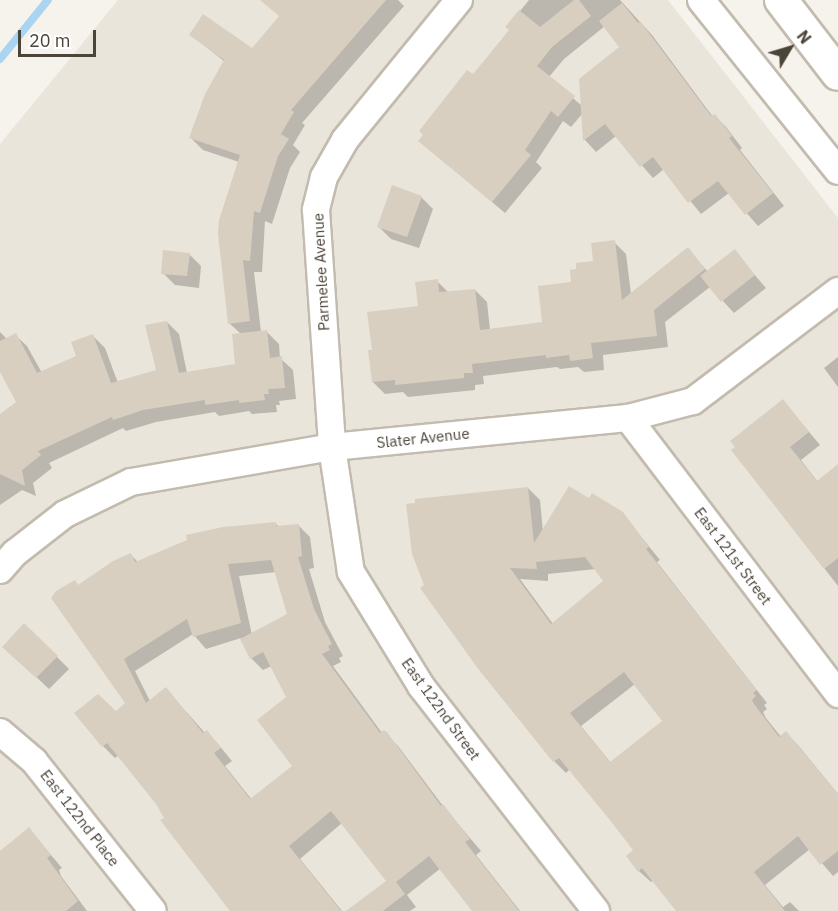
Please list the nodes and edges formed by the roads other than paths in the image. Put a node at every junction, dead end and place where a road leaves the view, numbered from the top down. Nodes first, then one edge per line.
1 (459, 0) edge
2 (701, 0) edge
3 (781, 0) edge
4 (838, 74) edge
5 (838, 171) edge
6 (838, 291) edge
7 (628, 418) junction
8 (332, 447) junction
9 (0, 570) edge
10 (838, 694) edge
11 (0, 732) edge
12 (153, 911) edge
13 (596, 911) edge

1 - 8 street, Parmelee Avenue
2 - 5 street
3 - 4 street
6 - 7 street, Slater Avenue
7 - 8 street, Slater Avenue
7 - 10 street, East 121st Street
8 - 9 street, Slater Avenue
8 - 13 street, East 122nd Street
11 - 12 street, East 122nd Place

